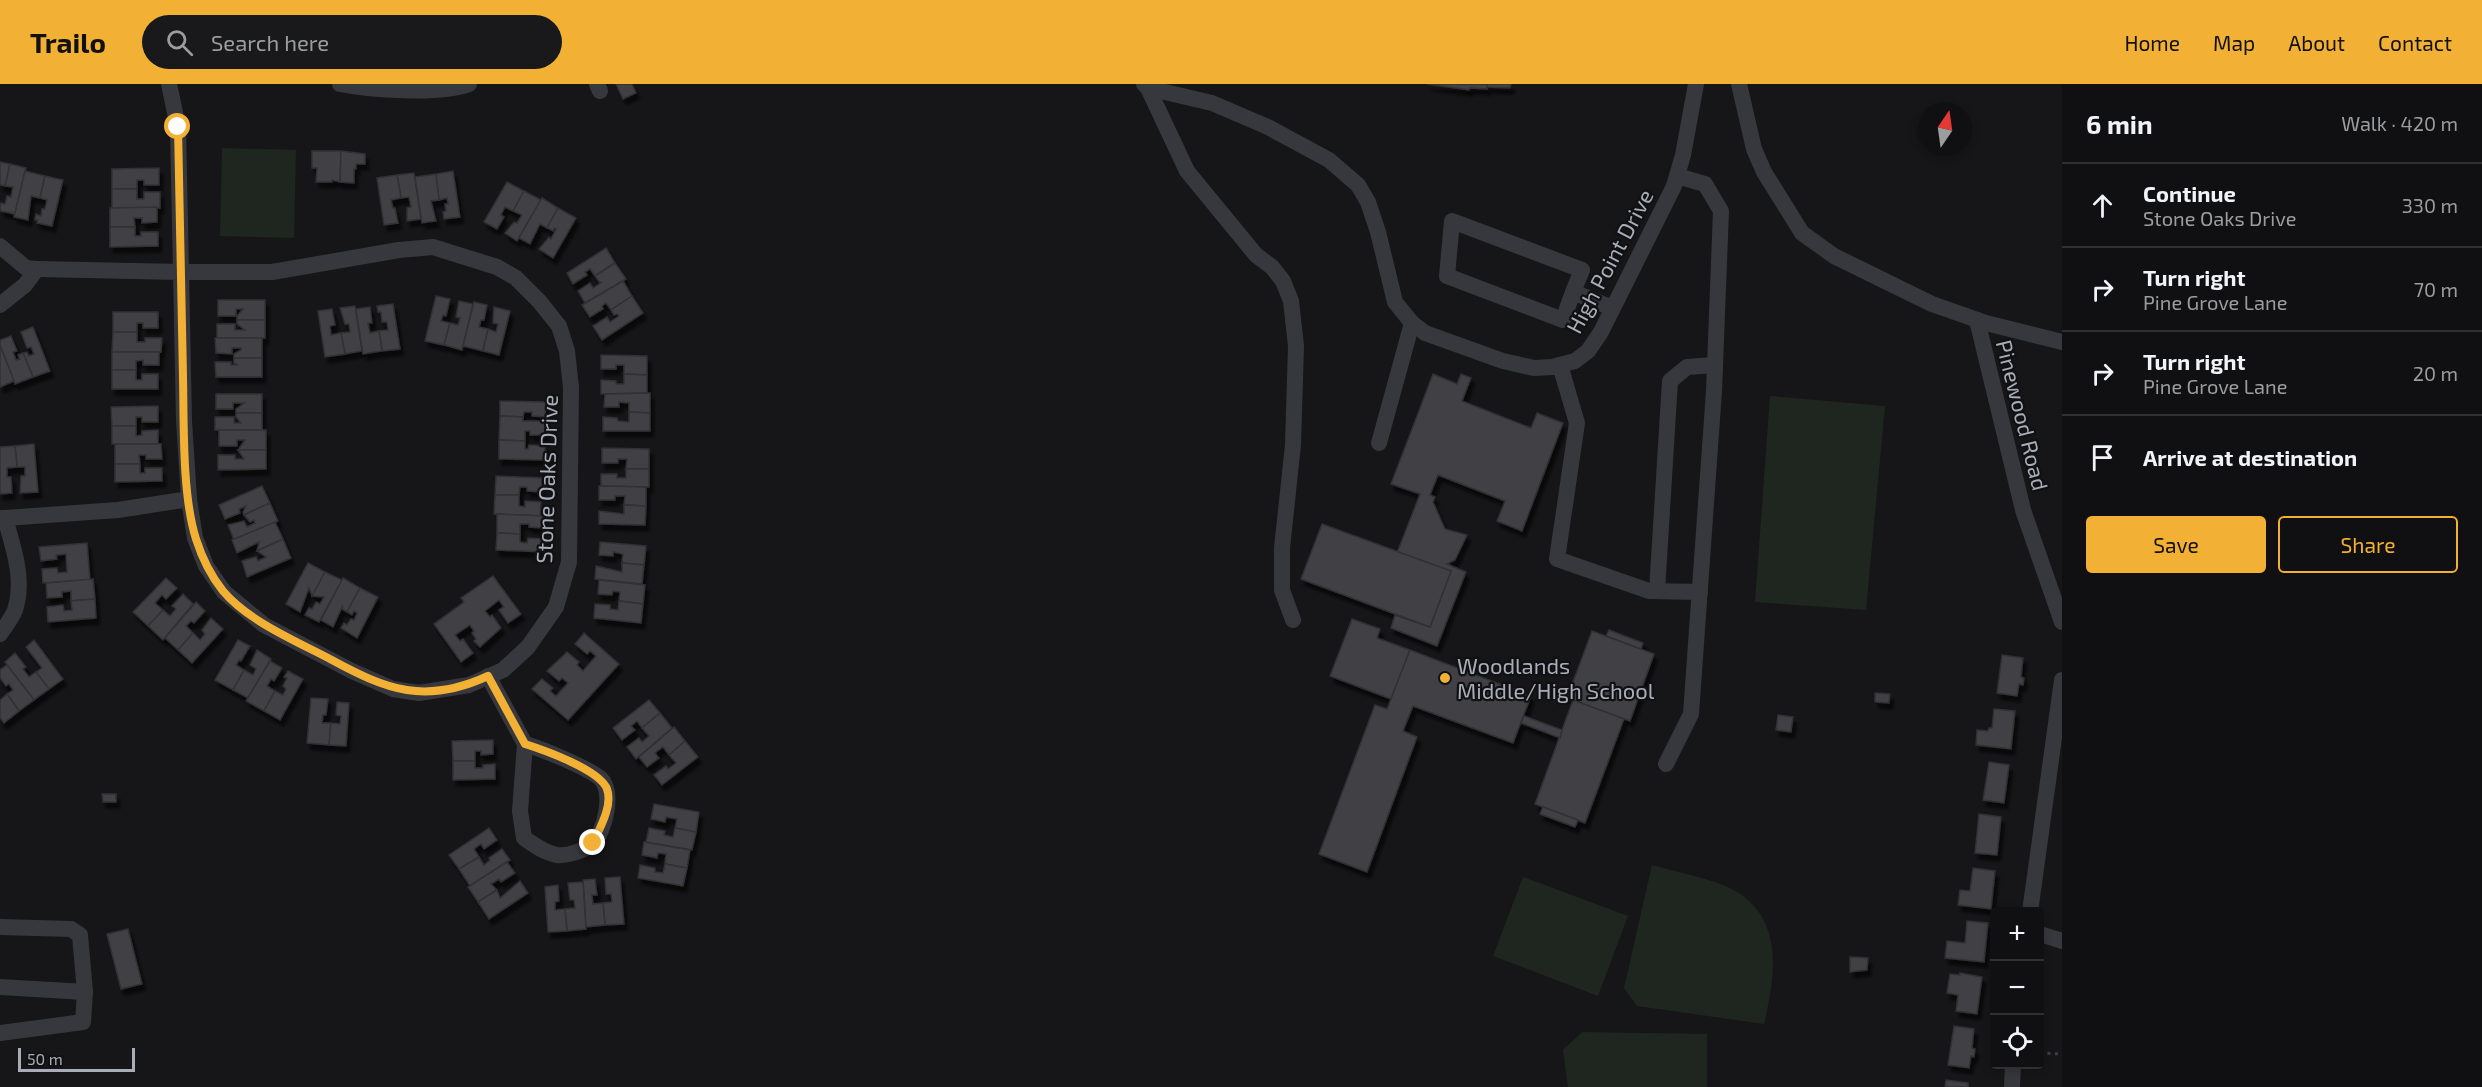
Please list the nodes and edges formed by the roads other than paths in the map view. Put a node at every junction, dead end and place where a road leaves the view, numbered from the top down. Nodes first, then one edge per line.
1 (169, 84) edge
2 (340, 84) edge
3 (469, 84) edge
4 (1696, 84) edge
5 (1739, 84) edge
6 (1146, 86) edge
7 (1677, 176) junction
8 (0, 246) edge
9 (37, 269) junction
10 (181, 272) junction
11 (1573, 292) junction
12 (0, 305) edge
13 (1612, 308) junction
14 (1977, 320) junction
15 (1412, 323) junction
16 (2062, 342) edge
17 (1560, 365) junction
18 (1715, 365) junction
19 (1379, 442) dead end
20 (189, 499) junction
21 (2, 518) edge
22 (1658, 591) junction
23 (1700, 592) junction
24 (1293, 620) dead end
25 (2062, 622) edge
26 (0, 634) edge
27 (488, 676) junction
28 (2062, 688) edge
29 (525, 744) junction
30 (1666, 764) dead end
31 (2031, 907) edge
32 (0, 927) edge
33 (2044, 935) edge
34 (2062, 941) edge
35 (0, 987) edge
36 (85, 992) junction
37 (0, 1033) edge
38 (2013, 1069) edge
39 (2012, 1087) edge

1 - 10 street, Stone Oaks Drive
2 - 3 street
4 - 7 street, High Point Drive
5 - 14 street
6 - 15 street, High Point Drive
6 - 24 street
7 - 13 street, High Point Drive
7 - 18 street
8 - 9 street
9 - 10 street
9 - 12 street
10 - 20 street, Stone Oaks Drive
10 - 27 street, Stone Oaks Drive
11 - 11 street
11 - 13 street
13 - 17 street, High Point Drive
14 - 16 street
14 - 25 street, Pinewood Road
15 - 17 street, High Point Drive
15 - 19 street
17 - 22 street
18 - 22 street
18 - 23 street
20 - 21 street
20 - 27 street, Stone Oaks Drive
21 - 26 street
22 - 23 street
23 - 30 street
27 - 29 street
28 - 31 street
29 - 29 street
32 - 36 street
33 - 34 street
35 - 36 street
36 - 37 street
38 - 39 street

